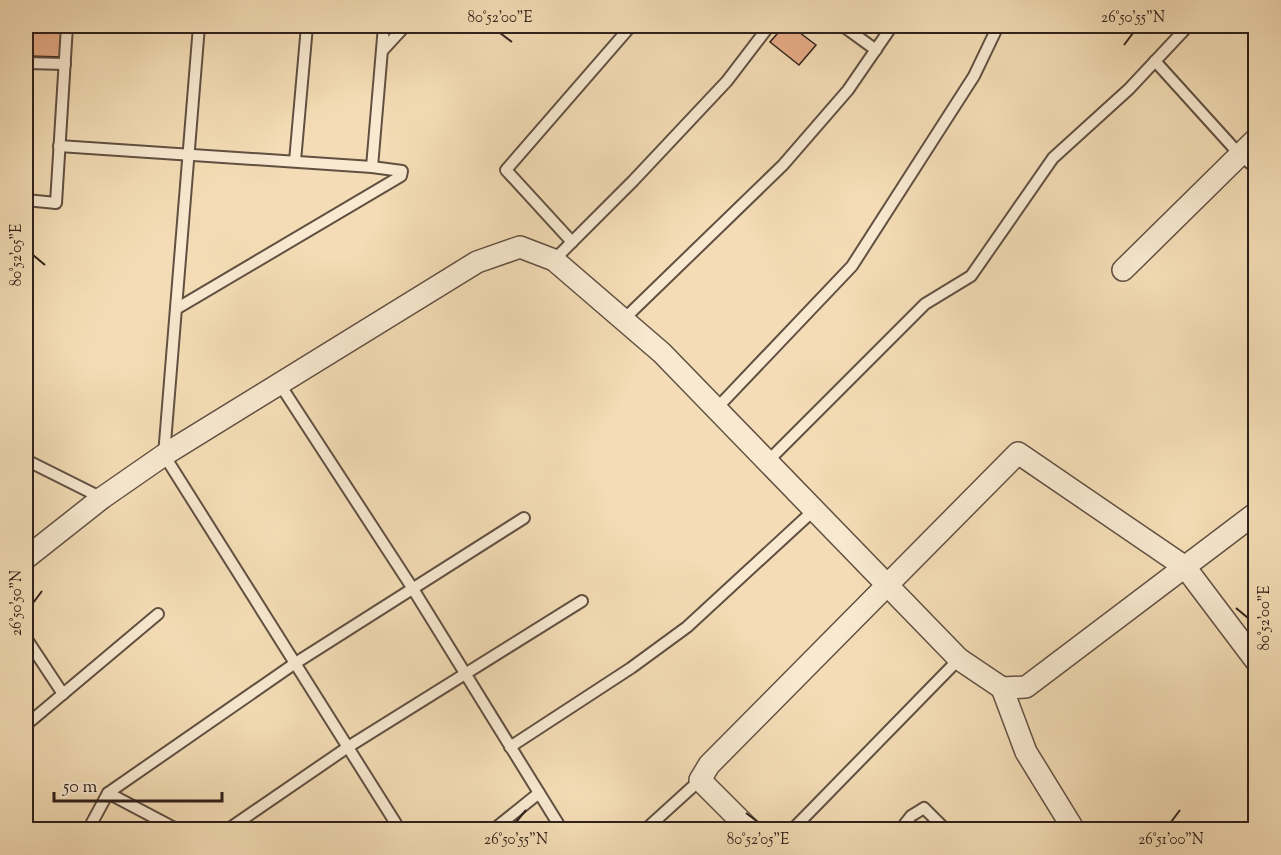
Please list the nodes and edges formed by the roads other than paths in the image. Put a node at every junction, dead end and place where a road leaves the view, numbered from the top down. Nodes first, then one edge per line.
1 (67, 26) edge
2 (199, 26) edge
3 (307, 26) edge
4 (384, 26) edge
5 (405, 26) edge
6 (631, 26) edge
7 (769, 26) edge
8 (843, 26) edge
9 (892, 26) edge
10 (998, 26) edge
11 (1188, 26) edge
12 (876, 50) junction
13 (382, 51) junction
14 (1155, 61) junction
15 (26, 63) edge
16 (65, 64) junction
17 (1256, 139) edge
18 (59, 146) junction
19 (188, 153) junction
20 (295, 161) junction
21 (1248, 162) edge
22 (372, 166) junction
23 (26, 201) edge
24 (572, 242) junction
25 (554, 260) junction
26 (1124, 270) dead end
27 (176, 309) junction
28 (623, 320) junction
29 (279, 383) junction
30 (716, 409) junction
31 (164, 455) junction
32 (26, 460) edge
33 (767, 462) junction
34 (102, 498) junction
35 (814, 510) junction
36 (1256, 513) edge
37 (525, 518) dead end
38 (26, 558) edge
39 (1185, 567) junction
40 (888, 586) junction
41 (413, 589) junction
42 (582, 600) dead end
43 (158, 614) dead end
44 (26, 638) edge
45 (959, 659) junction
46 (1256, 661) edge
47 (294, 664) junction
48 (465, 674) junction
49 (1002, 687) junction
50 (63, 694) junction
51 (26, 725) edge
52 (348, 747) junction
53 (510, 747) junction
54 (700, 780) junction
55 (108, 793) junction
56 (539, 793) junction
57 (88, 830) edge
58 (178, 830) edge
59 (227, 830) edge
60 (400, 830) edge
61 (493, 830) edge
62 (562, 830) edge
63 (645, 830) edge
64 (750, 830) edge
65 (792, 830) edge
66 (900, 830) edge
67 (946, 830) edge
68 (1074, 830) edge

1 - 16 lane
2 - 19 lane
3 - 20 lane
4 - 13 lane
5 - 13 lane
6 - 24 lane
7 - 24 lane
8 - 12 lane
9 - 12 lane
10 - 30 lane
11 - 14 lane
12 - 28 lane
13 - 22 lane
14 - 21 lane
14 - 33 lane
15 - 16 lane
16 - 18 lane
17 - 21 street
18 - 19 lane
18 - 23 lane
19 - 20 lane
19 - 27 lane
20 - 22 lane
21 - 26 street
22 - 27 lane
24 - 25 lane
25 - 28 street
25 - 29 street
27 - 31 lane
28 - 30 street
29 - 31 street
29 - 41 lane
30 - 33 street
31 - 34 street
31 - 47 lane
32 - 34 lane
33 - 35 street
34 - 38 street
35 - 40 street
35 - 53 lane
36 - 39 street
37 - 41 lane
39 - 40 street
39 - 46 street
39 - 49 street
40 - 45 street
40 - 54 street
41 - 47 lane
41 - 48 lane
42 - 48 lane
43 - 50 lane
44 - 50 lane
45 - 49 street
45 - 65 lane
47 - 52 lane
47 - 55 lane
48 - 52 lane
48 - 53 lane
49 - 68 street
50 - 51 lane
52 - 59 lane
52 - 60 lane
53 - 56 lane
54 - 63 lane
54 - 64 street
55 - 57 lane
55 - 58 lane
56 - 61 lane
56 - 62 lane
66 - 67 lane

